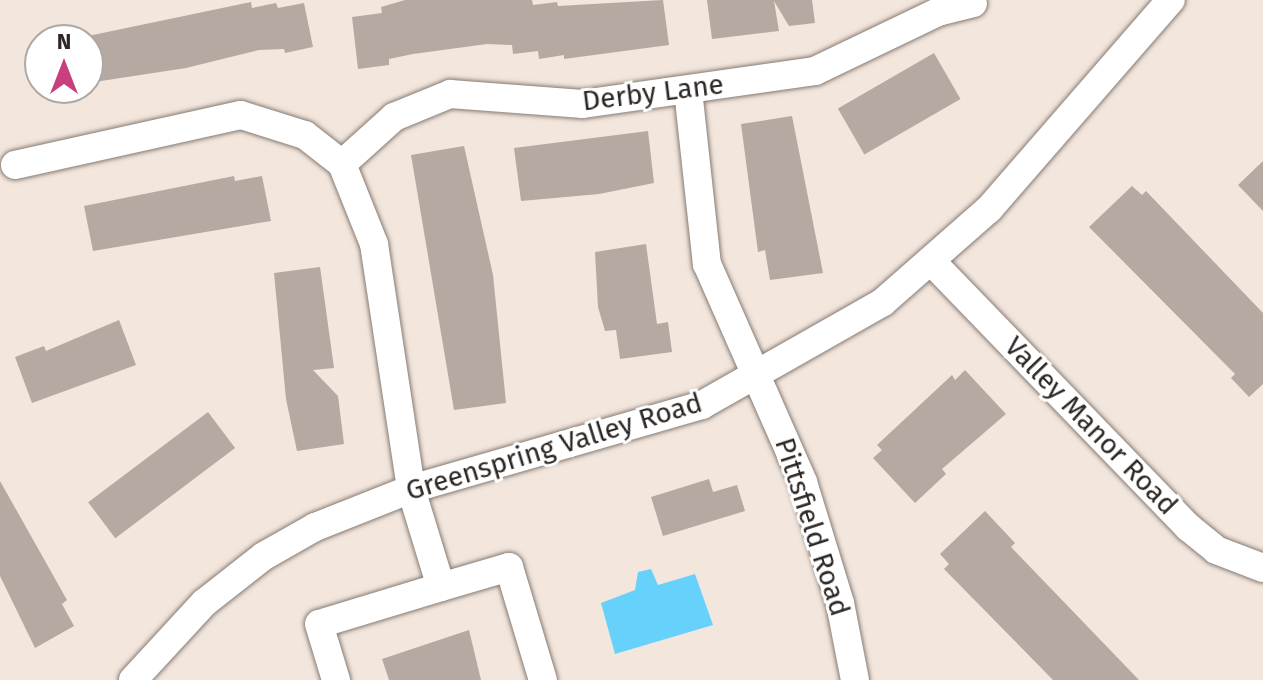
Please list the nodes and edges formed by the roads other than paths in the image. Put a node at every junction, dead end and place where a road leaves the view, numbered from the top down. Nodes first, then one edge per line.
1 (1171, 0) edge
2 (973, 3) dead end
3 (688, 90) junction
4 (342, 164) junction
5 (15, 165) dead end
6 (933, 263) junction
7 (759, 376) junction
8 (411, 489) junction
9 (1263, 568) edge
10 (441, 587) junction
11 (133, 680) edge
12 (336, 680) edge
13 (543, 680) edge
14 (855, 680) edge

1 - 6 street, Greenspring Valley Road
2 - 3 street, Derby Lane
3 - 4 street, Derby Lane
3 - 7 street, Pittsfield Road
4 - 5 street
4 - 8 street
6 - 7 street, Greenspring Valley Road
6 - 9 street, Valley Manor Road
7 - 8 street, Greenspring Valley Road
7 - 14 street, Pittsfield Road
8 - 10 street
8 - 11 street, Greenspring Valley Road
10 - 12 street
10 - 13 street

